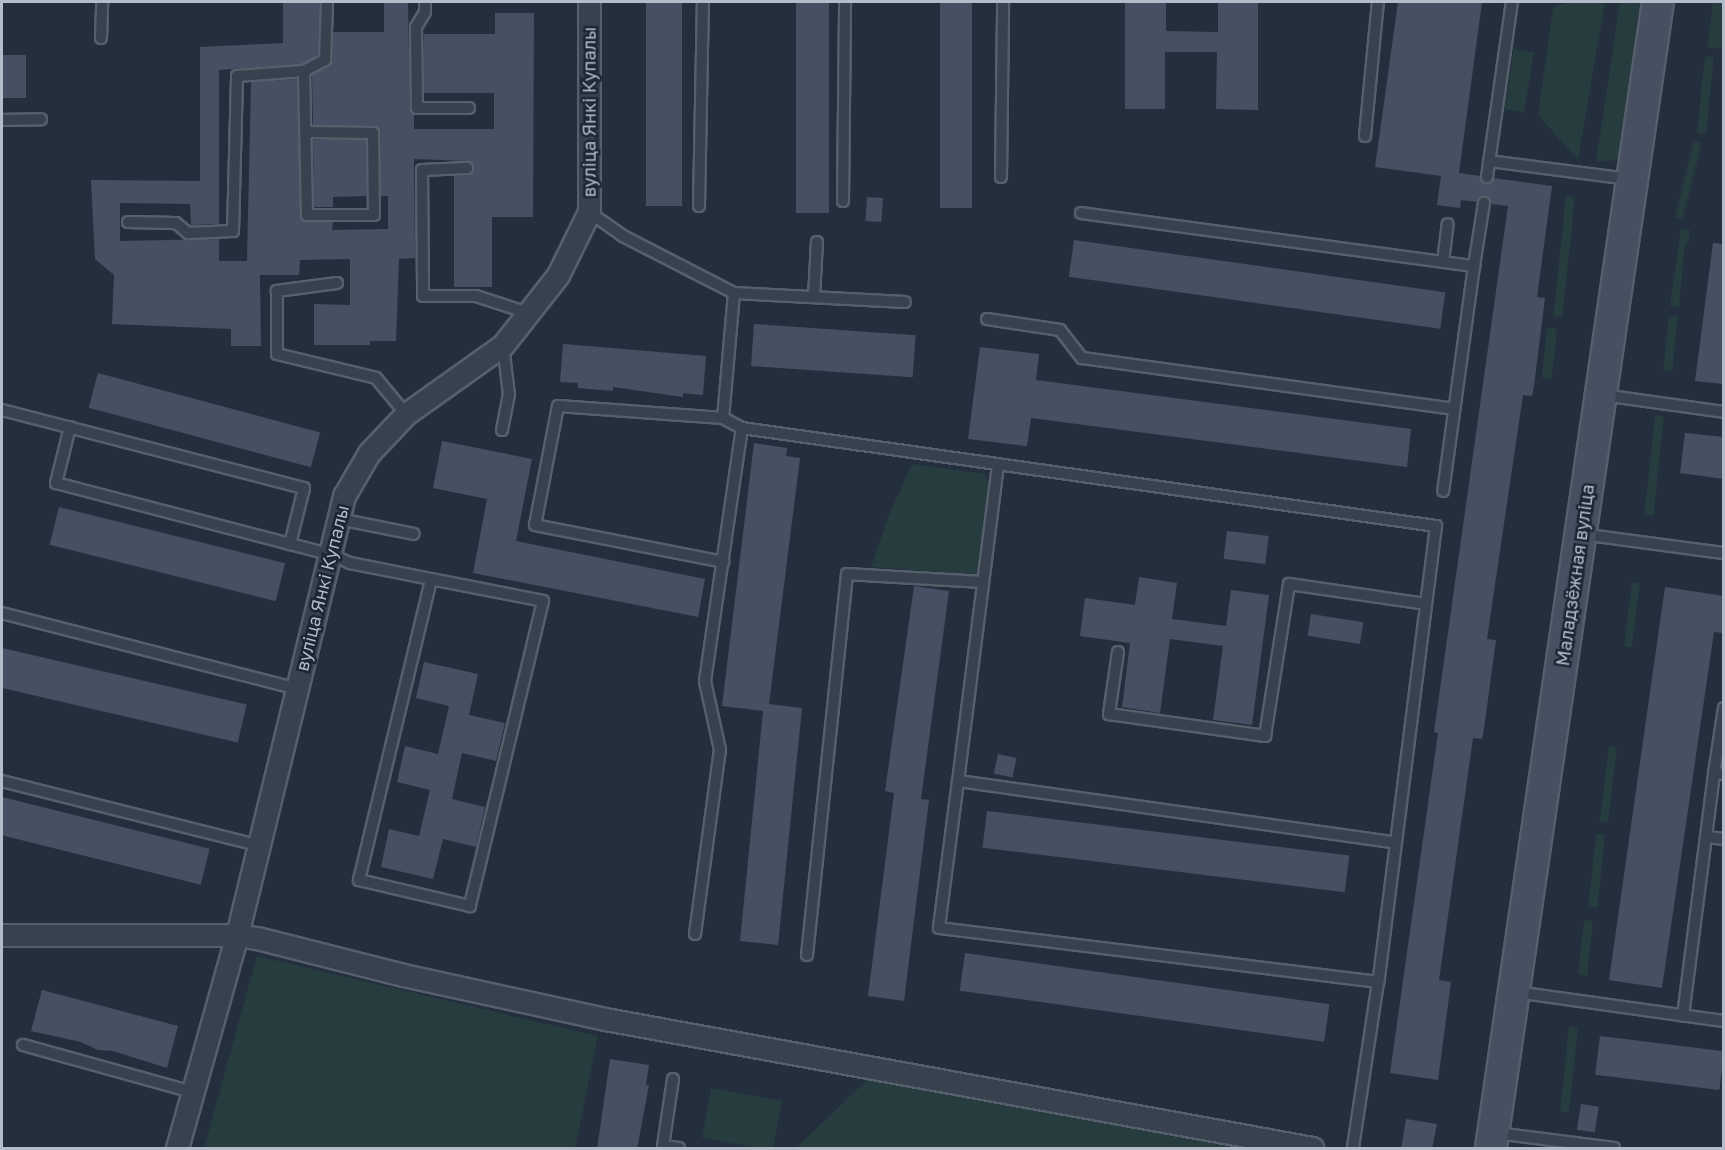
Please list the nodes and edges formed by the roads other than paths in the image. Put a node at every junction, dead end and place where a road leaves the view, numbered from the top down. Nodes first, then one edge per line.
1 (102, 2) edge
2 (327, 2) edge
3 (425, 2) edge
4 (589, 2) edge
5 (703, 2) edge
6 (844, 2) edge
7 (1003, 2) edge
8 (1378, 2) edge
9 (1512, 2) edge
10 (1658, 2) edge
11 (101, 39) dead end
12 (304, 71) junction
13 (469, 108) dead end
14 (41, 119) dead end
15 (2, 120) edge
16 (306, 132) junction
17 (1365, 136) dead end
18 (1489, 161) junction
19 (466, 168) dead end
20 (1001, 177) dead end
21 (1487, 177) dead end
22 (1633, 179) junction
23 (843, 201) dead end
24 (1484, 203) dead end
25 (699, 206) dead end
26 (589, 212) junction
27 (1081, 213) dead end
28 (128, 222) dead end
29 (1448, 224) dead end
30 (817, 242) dead end
31 (1443, 262) junction
32 (1474, 266) junction
33 (337, 283) dead end
34 (734, 293) junction
35 (814, 297) junction
36 (905, 302) dead end
37 (528, 313) junction
38 (987, 319) dead end
39 (503, 345) junction
40 (1601, 395) junction
41 (1454, 409) junction
42 (2, 410) edge
43 (1724, 412) edge
44 (406, 414) junction
45 (723, 418) junction
46 (70, 428) junction
47 (742, 428) junction
48 (502, 430) dead end
49 (998, 465) junction
50 (1443, 491) dead end
51 (339, 519) junction
52 (414, 534) dead end
53 (1581, 534) junction
54 (290, 544) junction
55 (1724, 553) edge
56 (329, 554) junction
57 (723, 562) junction
58 (431, 579) junction
59 (982, 582) junction
60 (1426, 604) junction
61 (2, 613) edge
62 (1118, 652) dead end
63 (297, 689) junction
64 (1724, 708) edge
65 (1719, 773) edge
66 (2, 781) edge
67 (958, 781) junction
68 (1707, 837) junction
69 (1724, 839) edge
70 (1394, 842) junction
71 (260, 846) junction
72 (694, 934) dead end
73 (2, 935) edge
74 (237, 935) junction
75 (807, 955) dead end
76 (1378, 982) junction
77 (1515, 992) junction
78 (1683, 1016) junction
79 (1724, 1021) edge
80 (24, 1045) dead end
81 (673, 1079) dead end
82 (193, 1092) junction
83 (1492, 1140) edge
84 (177, 1149) edge
85 (679, 1149) edge
86 (1312, 1149) edge
87 (1353, 1149) edge
88 (1614, 1149) edge

1 - 11 lane
2 - 12 lane
3 - 13 lane
4 - 26 street, вуліца Янкі Купалы
5 - 25 lane
6 - 23 lane
7 - 20 lane
8 - 17 lane
9 - 18 lane
10 - 22 main road, Маладзёжная вуліца
12 - 16 lane
12 - 28 lane
14 - 15 lane
16 - 16 lane
18 - 21 lane
18 - 22 lane
19 - 37 lane
22 - 40 main road, Маладзёжная вуліца
24 - 32 lane
26 - 34 lane
26 - 37 street, вуліца Янкі Купалы
27 - 31 lane
29 - 31 lane
30 - 35 lane
31 - 32 lane
32 - 41 lane
33 - 44 lane
34 - 35 lane
34 - 45 lane
35 - 36 lane
37 - 39 street, вуліца Янкі Купалы
38 - 41 lane
39 - 44 street, вуліца Янкі Купалы
39 - 48 lane
40 - 43 lane
40 - 53 main road, Маладзёжная вуліца
41 - 50 lane
42 - 46 lane
44 - 51 street, вуліца Янкі Купалы
45 - 47 lane
45 - 57 lane
46 - 54 lane
46 - 54 lane
47 - 49 lane
47 - 57 lane
49 - 59 lane
49 - 60 lane
51 - 52 lane
51 - 56 street, вуліца Янкі Купалы
53 - 55 lane
53 - 77 main road, Маладзёжная вуліца
54 - 56 lane
56 - 58 lane
56 - 63 street, вуліца Янкі Купалы
57 - 72 lane
58 - 58 lane
59 - 67 lane
59 - 75 lane
60 - 62 lane
60 - 70 lane
61 - 63 lane
63 - 71 street, вуліца Янкі Купалы
64 - 65 lane
65 - 68 lane
66 - 71 lane
67 - 70 lane
67 - 76 lane
68 - 69 lane
68 - 78 lane
70 - 76 lane
71 - 74 street, вуліца Янкі Купалы
73 - 74 street
74 - 82 street, вуліца Янкі Купалы
74 - 86 street
76 - 87 lane
77 - 78 lane
77 - 83 main road, Маладзёжная вуліца
78 - 79 lane
80 - 82 lane
81 - 85 lane
82 - 84 street, вуліца Янкі Купалы
83 - 88 lane

